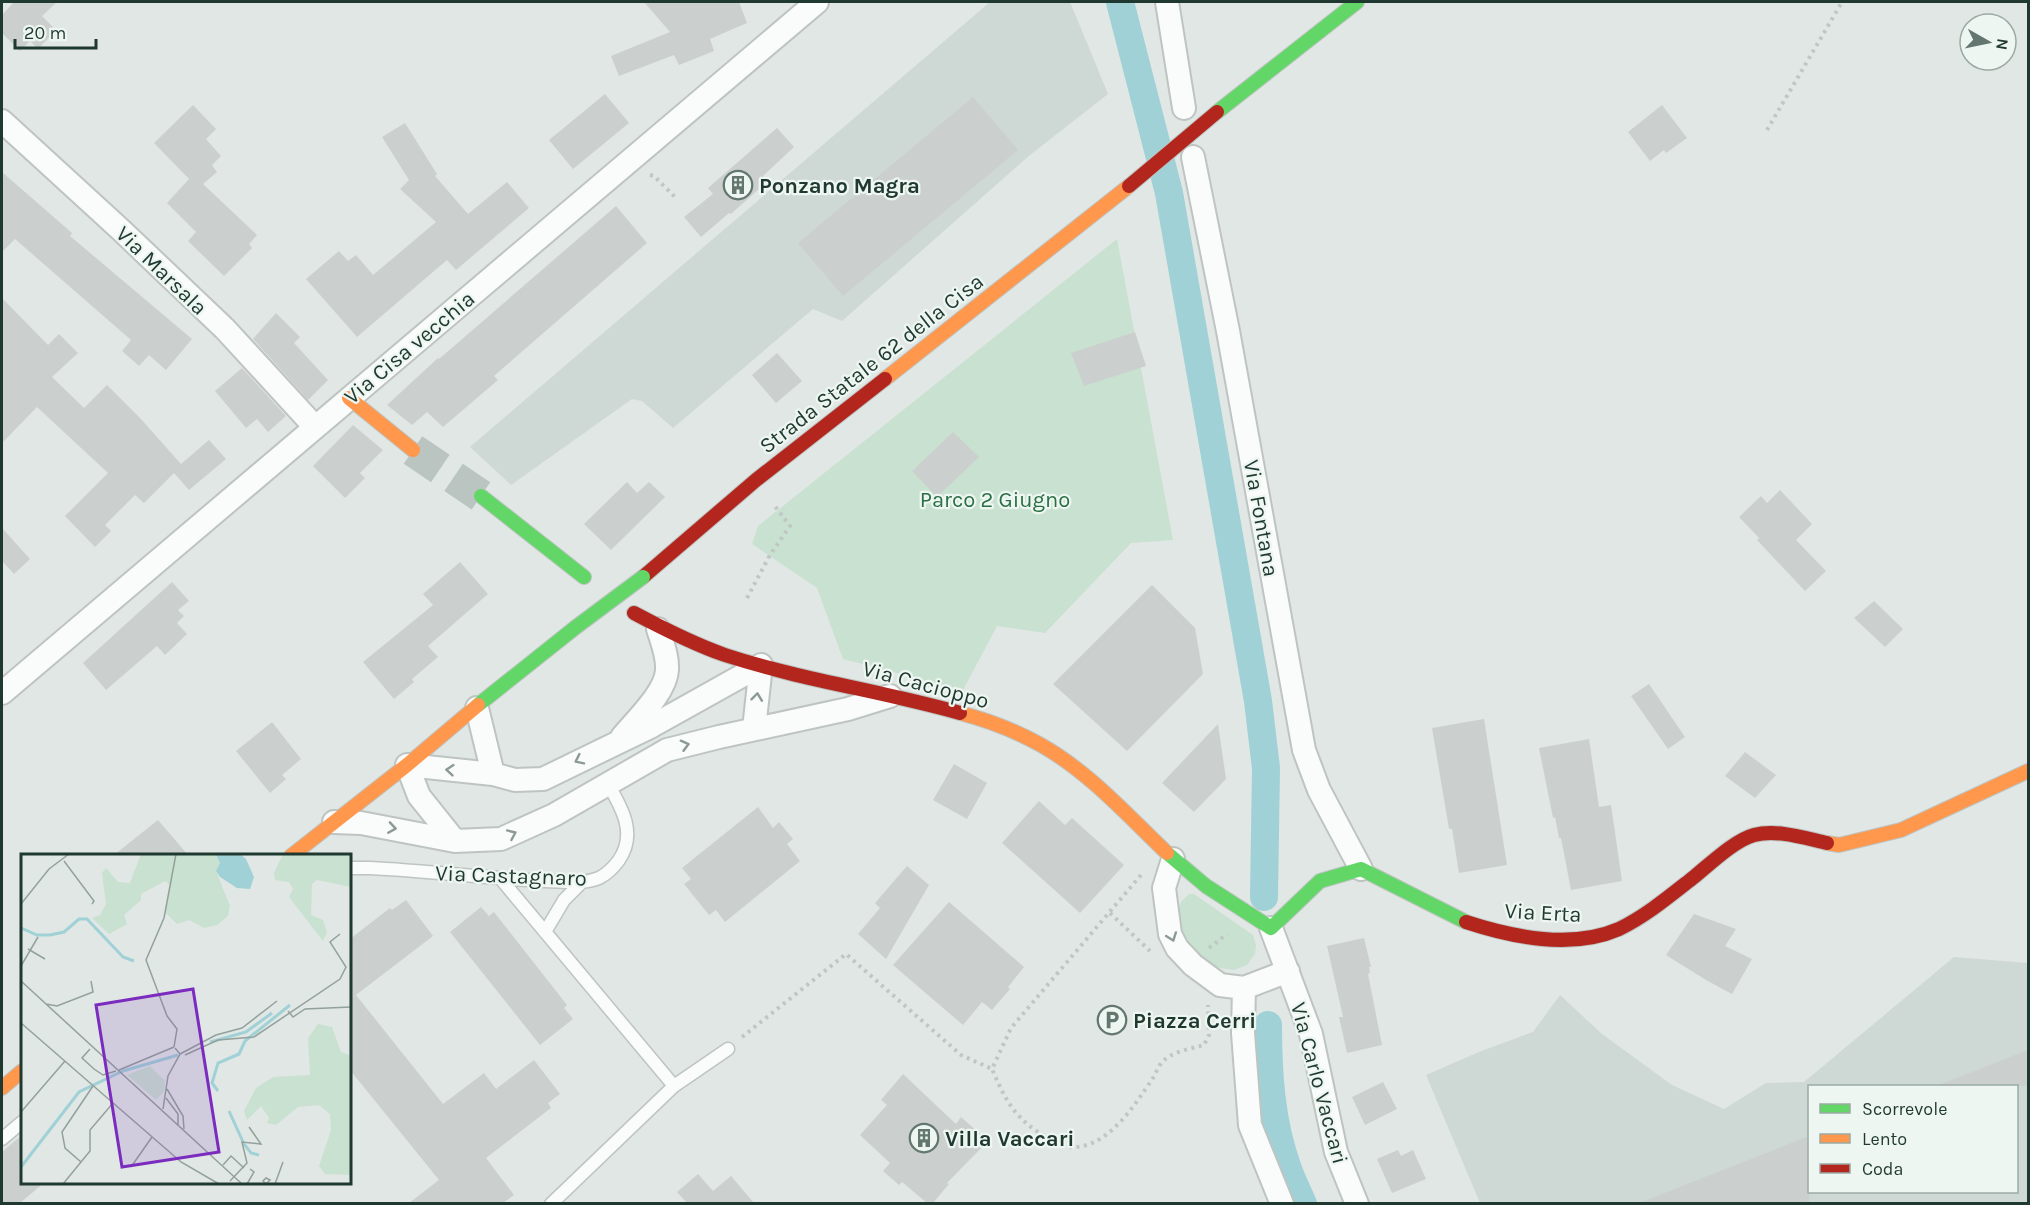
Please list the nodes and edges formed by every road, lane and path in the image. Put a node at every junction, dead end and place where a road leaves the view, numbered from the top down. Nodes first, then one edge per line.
1 (1167, 2) edge
2 (1357, 2) edge
3 (1842, 2) edge
4 (804, 5) edge
5 (1184, 108) dead end
6 (2, 121) edge
7 (1767, 130) dead end
8 (1193, 157) dead end
9 (624, 165) junction
10 (677, 199) dead end
11 (349, 398) junction
12 (315, 427) junction
13 (413, 450) tunnel mouth
14 (756, 480) junction
15 (481, 496) tunnel mouth
16 (584, 577) dead end
17 (747, 598) dead end
18 (634, 613) dead end
19 (658, 628) junction
20 (761, 665) junction
21 (2, 693) edge
22 (891, 695) junction
23 (477, 708) junction
24 (753, 729) junction
25 (619, 741) junction
26 (407, 765) junction
27 (2028, 771) edge
28 (493, 774) junction
29 (608, 784) junction
30 (334, 822) junction
31 (455, 841) junction
32 (292, 854) edge
33 (1168, 854) junction
34 (351, 868) edge
35 (1361, 869) junction
36 (500, 878) junction
37 (582, 882) junction
38 (1234, 928) dead end
39 (1271, 928) junction
40 (545, 932) junction
41 (1192, 965) junction
42 (1288, 971) junction
43 (1244, 988) junction
44 (1208, 1001) dead end
45 (728, 1049) joint
46 (992, 1069) junction
47 (21, 1072) edge
48 (674, 1086) junction
49 (2, 1088) edge
50 (21, 1123) edge
51 (2, 1139) edge
52 (551, 1203) edge
53 (1282, 1203) edge
54 (1357, 1203) edge

1 - 5 street
2 - 14 street, Strada Statale 62 della Cisa, bridge
3 - 7 path
4 - 9 street, Via Cisa vecchia
6 - 12 street, Via Marsala
8 - 35 street, Via Fontana
9 - 10 path
9 - 11 street, Via Cisa vecchia
11 - 12 street, Via Cisa vecchia
11 - 13 street
12 - 21 street, Via Cisa vecchia
14 - 17 path
14 - 23 street, Strada Statale 62 della Cisa, bridge
15 - 16 street
18 - 19 street, Via Cacioppo
19 - 20 street, Via Cacioppo
19 - 25 street
20 - 22 street, Via Cacioppo
24 -> 20 street
20 - 25 street
22 - 24 street
22 - 33 street, Via Cacioppo
23 - 26 street
23 - 28 street
29 -> 24 street
25 -> 28 street
28 -> 26 street
26 - 30 street
26 - 31 street
27 - 35 street, Via Erta
31 -> 29 street
29 - 37 lane, Via Castagnaro
30 -> 31 street
30 - 32 street
33 - 39 street
33 -> 41 street
33 - 46 path
34 - 36 lane, Via Castagnaro
35 - 39 street
36 - 37 lane, Via Castagnaro
36 - 40 lane
37 - 40 lane
38 - 41 path
39 - 42 street, Via Carlo Vaccari
40 - 48 lane
41 - 43 street
42 - 43 street
42 - 54 street, Via Carlo Vaccari
43 - 53 street
44 - 46 path
45 - 46 path
45 - 48 lane
47 - 49 street
48 - 52 lane
50 - 51 lane

